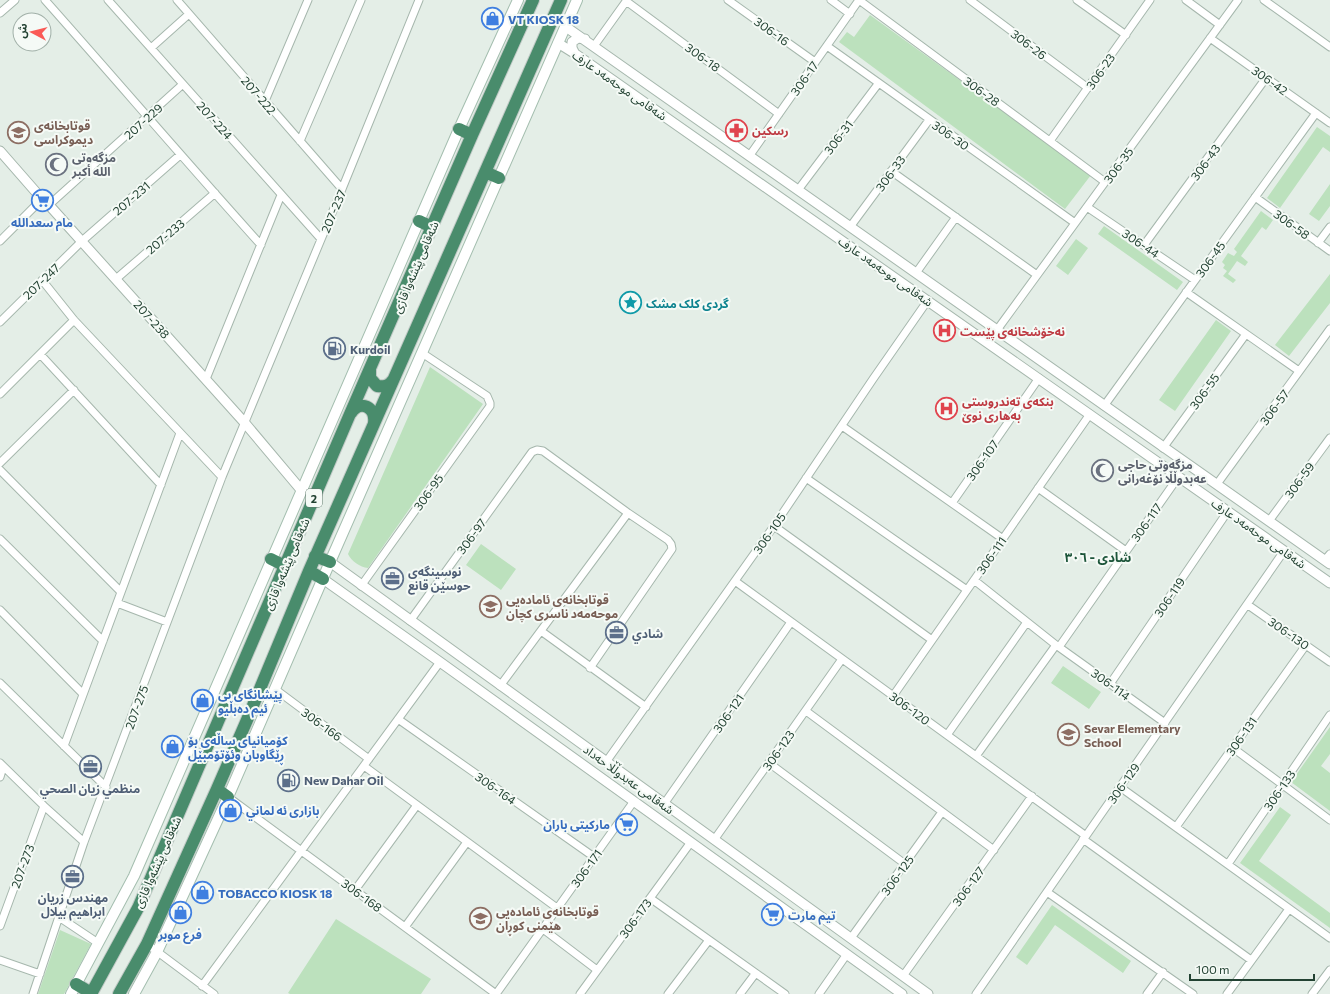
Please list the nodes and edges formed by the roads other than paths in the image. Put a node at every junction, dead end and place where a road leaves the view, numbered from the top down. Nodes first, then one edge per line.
1 (15, 0) edge
2 (45, 0) edge
3 (108, 0) edge
4 (177, 0) edge
5 (308, 0) edge
6 (361, 0) edge
7 (419, 0) edge
8 (518, 0) edge
9 (533, 0) edge
10 (560, 0) edge
11 (577, 0) edge
12 (626, 0) edge
13 (728, 0) edge
14 (831, 0) edge
15 (859, 0) edge
16 (970, 0) edge
17 (1077, 0) edge
18 (1150, 0) edge
19 (1186, 0) edge
20 (1238, 0) edge
21 (1264, 0) edge
22 (0, 14) edge
23 (189, 14) junction
24 (850, 14) junction
25 (1220, 25) junction
26 (566, 26) junction
27 (1126, 35) junction
28 (1210, 38) junction
29 (585, 39) junction
30 (558, 43) junction
31 (594, 46) junction
32 (827, 46) junction
33 (151, 48) junction
34 (1330, 48) edge
35 (576, 54) junction
36 (815, 62) junction
37 (1266, 78) junction
38 (183, 84) junction
39 (878, 84) junction
40 (1088, 88) junction
41 (265, 101) junction
42 (1316, 113) junction
43 (779, 114) junction
44 (148, 116) junction
45 (929, 120) junction
46 (1330, 123) edge
47 (459, 129) junction
48 (472, 135) junction
49 (300, 141) junction
50 (1050, 141) junction
51 (0, 151) edge
52 (180, 155) junction
53 (750, 155) junction
54 (891, 171) junction
55 (485, 172) junction
56 (499, 178) junction
57 (1105, 182) junction
58 (342, 189) junction
59 (798, 190) junction
60 (215, 193) junction
61 (281, 194) junction
62 (1255, 197) junction
63 (45, 202) junction
64 (1087, 207) junction
65 (956, 217) junction
66 (419, 221) junction
67 (1075, 223) junction
68 (432, 227) junction
69 (850, 227) junction
70 (1330, 227) edge
71 (1, 237) edge
72 (321, 239) junction
73 (82, 241) junction
74 (1318, 243) junction
75 (261, 245) junction
76 (1144, 245) junction
77 (1330, 251) edge
78 (916, 273) junction
79 (1037, 275) junction
80 (116, 279) junction
81 (42, 280) junction
82 (1195, 280) junction
83 (1186, 292) junction
84 (928, 300) junction
85 (74, 320) junction
86 (0, 322) edge
87 (1330, 329) edge
88 (997, 330) junction
89 (1246, 334) junction
90 (422, 353) junction
91 (40, 354) junction
92 (370, 370) junction
93 (1299, 371) junction
94 (1039, 378) junction
95 (206, 379) junction
96 (393, 380) junction
97 (74, 390) junction
98 (0, 394) edge
99 (1104, 406) junction
100 (350, 414) junction
101 (1090, 414) junction
102 (244, 422) junction
103 (374, 423) junction
104 (842, 426) junction
105 (180, 433) junction
106 (1330, 438) edge
107 (1160, 445) junction
108 (1148, 455) junction
109 (0, 463) edge
110 (0, 470) edge
111 (222, 476) junction
112 (1179, 476) junction
113 (806, 478) junction
114 (1217, 484) junction
115 (161, 485) junction
116 (1038, 488) junction
117 (302, 490) junction
118 (952, 503) junction
119 (1228, 511) junction
120 (628, 513) junction
121 (1269, 521) junction
122 (774, 526) junction
123 (1003, 538) junction
124 (0, 539) edge
125 (1126, 551) junction
126 (1284, 551) junction
127 (315, 556) junction
128 (270, 559) junction
129 (1328, 559) edge
130 (330, 562) junction
131 (285, 566) junction
132 (309, 571) junction
133 (323, 579) junction
134 (974, 580) junction
135 (735, 581) junction
136 (1330, 583) edge
137 (361, 586) junction
138 (967, 590) junction
139 (121, 592) junction
140 (117, 603) junction
141 (1248, 604) junction
142 (0, 610) edge
143 (410, 621) junction
144 (167, 622) junction
145 (791, 622) junction
146 (1027, 622) junction
147 (541, 631) junction
148 (932, 640) junction
149 (103, 641) junction
150 (1057, 646) junction
151 (1306, 646) junction
152 (842, 658) junction
153 (440, 662) junction
154 (1330, 662) edge
155 (590, 668) junction
156 (0, 683) edge
157 (1110, 684) junction
158 (500, 686) junction
159 (275, 689) junction
160 (83, 694) junction
161 (893, 696) junction
162 (646, 707) junction
163 (806, 711) junction
164 (1330, 715) edge
165 (398, 719) junction
166 (1165, 724) junction
167 (947, 735) junction
168 (64, 746) junction
169 (1233, 748) junction
170 (976, 756) junction
171 (369, 759) junction
172 (606, 762) junction
173 (769, 763) junction
174 (2, 765) edge
175 (364, 766) junction
176 (0, 776) edge
177 (1282, 785) junction
178 (106, 787) junction
179 (1120, 787) junction
180 (217, 789) junction
181 (1032, 796) junction
182 (228, 797) junction
183 (634, 801) junction
184 (664, 804) junction
185 (417, 805) junction
186 (44, 806) junction
187 (942, 812) junction
188 (1330, 820) edge
189 (1176, 827) junction
190 (1085, 838) junction
191 (714, 840) junction
192 (84, 842) junction
193 (466, 842) junction
194 (691, 842) junction
195 (994, 850) junction
196 (302, 851) junction
197 (594, 857) junction
198 (742, 860) junction
199 (905, 864) junction
200 (1228, 864) junction
201 (733, 872) junction
202 (355, 890) junction
203 (1047, 892) junction
204 (650, 898) junction
205 (557, 908) junction
206 (1289, 909) junction
207 (59, 917) junction
208 (0, 926) edge
209 (405, 927) junction
210 (543, 929) junction
211 (851, 938) junction
212 (1330, 938) edge
213 (709, 940) junction
214 (98, 943) junction
215 (147, 944) junction
216 (157, 952) junction
217 (847, 954) junction
218 (0, 960) edge
219 (1251, 960) junction
220 (598, 970) junction
221 (1330, 970) edge
222 (1162, 972) junction
223 (40, 974) junction
224 (755, 974) junction
225 (903, 976) junction
226 (202, 986) junction
227 (73, 989) edge
228 (91, 993) edge
229 (900, 993) edge
230 (33, 994) edge
231 (119, 994) edge
232 (134, 994) edge
233 (214, 994) edge
234 (496, 994) edge
235 (580, 994) edge
236 (668, 994) edge
237 (740, 994) edge
238 (784, 994) edge
239 (819, 994) edge
240 (928, 994) edge
241 (976, 994) edge
242 (1148, 994) edge
243 (1193, 994) edge
244 (1227, 994) edge
245 (1312, 994) edge

1 - 22 street
2 - 44 street
3 - 33 street, 207-224
4 - 23 street, 207-222
5 - 41 street
6 - 49 street
7 - 58 street, 207-237
8 - 47 main road
9 - 48 highway, شەقامی پێشەوا قازی / 2
10 - 55 highway, شەقامی پێشەوا قازی / 2
11 - 26 main road
12 - 31 street
12 - 43 street, 306-18
13 - 36 street, 306-16
14 - 24 street
15 - 24 street, 306-17
15 - 50 street, 306-28
16 - 40 street, 306-26
17 - 27 street
18 - 27 street, 306-23
19 - 25 street
20 - 25 street, 306-35
21 - 34 street
23 - 33 street
23 - 41 street, 207-222
24 - 32 street, 306-17
25 - 28 street, 306-35
26 - 29 street, شەقامی موحەمەد عارف
26 - 30 main road
27 - 40 street, 306-23
28 - 37 street, 306-42
28 - 57 street, 306-35
29 - 31 street, شەقامی موحەمەد عارف
29 - 35 street
30 - 35 street, شەقامی موحەمەد عارف
30 - 56 main road
31 - 53 street, شەقامی موحەمەد عارف
32 - 36 street, 306-17
32 - 39 street, 306-30
33 - 38 street, 207-224
35 - 84 street, شەقامی موحەمەد عارف
36 - 43 street, 306-17
37 - 42 street, 306-42
37 - 76 street, 306-43
38 - 44 street, 207-229
38 - 61 street, 207-224
39 - 45 street, 306-30
39 - 59 street, 306-31
40 - 50 street, 306-23
41 - 49 street, 207-222
42 - 46 street, 306-42
42 - 62 street, 306-45
43 - 53 street, 306-17
44 - 52 street
44 - 63 street, 207-229
45 - 54 street, 306-33
45 - 67 street, 306-30
47 - 48 highway
47 - 66 main road
48 - 68 highway, شەقامی پێشەوا قازی / 2
49 - 58 street, 207-222
50 - 57 street, 306-28
51 - 63 street, 207-238
52 - 60 street
52 - 73 street, 207-231
53 - 59 street, شەقامی موحەمەد عارف
54 - 65 street
54 - 69 street, 306-33
55 - 56 highway
55 - 96 highway, شەقامی پێشەوا قازی / 2
56 - 90 main road
57 - 64 street, 306-35
58 - 72 street, 207-237
59 - 69 street, شەقامی موحەمەد عارف
60 - 75 street
60 - 80 street, 207-233
61 - 72 street, 207-224
61 - 75 street
62 - 74 street, 306-58
62 - 82 street, 306-45
63 - 71 street, 207-229
63 - 73 street, 207-238
64 - 67 street, 306-35
64 - 76 street, 306-44
65 - 78 street
65 - 79 street
66 - 68 highway
66 - 117 main road
67 - 79 street, 306-35
68 - 92 highway, شەقامی پێشەوا قازی / 2
69 - 78 street, شەقامی موحەمەد عارف
70 - 74 street
72 - 102 street, 207-237
73 - 80 street, 207-238
73 - 81 street, 207-247
74 - 77 street, 306-58
75 - 95 street
76 - 82 street, 306-44
78 - 88 street, شەقامی موحەمەد عارف
79 - 88 street, 306-35
80 - 95 street, 207-238
81 - 85 street
81 - 86 street, 207-247
82 - 83 street, 306-45
83 - 89 street
83 - 99 street, 306-45
84 - 94 street, شەقامی موحەمەد عارف
84 - 104 street, 306-105
85 - 91 street
85 - 105 street
87 - 93 street, 306-57
88 - 99 street, شەقامی موحەمەد عارف
89 - 93 street
89 - 107 street, 306-55
90 - 130 main road
90 - 137 street, 306-95
91 - 97 street
91 - 98 street
92 - 96 highway
92 - 100 highway, شەقامی پێشەوا قازی / 2
93 - 114 street, 306-57
94 - 101 street, شەقامی موحەمەد عارف
94 - 118 street, 306-107
95 - 102 street, 207-238
96 - 103 highway, شەقامی پێشەوا قازی / 2
97 - 109 street
97 - 115 street
99 - 107 street, شەقامی موحەمەد عارف
100 - 103 highway
100 - 131 highway, شەقامی پێشەوا قازی / 2
101 - 108 street, شەقامی موحەمەد عارف
101 - 116 street, 306-111
102 - 111 street, 207-275
102 - 117 street, 207-238
103 - 127 highway, شەقامی پێشەوا قازی / 2
104 - 113 street, 306-105
104 - 118 street
105 - 111 street
105 - 115 street
106 - 121 street, 306-59
107 - 108 street
107 - 114 street, شەقامی موحەمەد عارف
108 - 112 street, شەقامی موحەمەد عارف
110 - 139 street
111 - 144 street, 207-275
112 - 119 street, شەقامی موحەمەد عارف
112 - 125 street, 306-117
113 - 122 street, 306-105
113 - 138 street
114 - 121 street, شەقامی موحەمەد عارف
115 - 139 street
116 - 123 street, 306-111
116 - 125 street
117 - 128 main road
118 - 123 street
119 - 126 street, شەقامی موحەمەد عارف
119 - 157 street, 306-119
120 - 143 street, 306-97
120 - 147 street
120 - 155 street
121 - 129 street, شەقامی موحەمەد عارف
122 - 135 street, 306-105
122 - 148 street
123 - 134 street, 306-111
124 - 149 street
125 - 150 street, 306-117
126 - 136 street, شەقامی موحەمەد عارف
126 - 141 street, 306-129
127 - 130 highway
127 - 132 highway, شەقامی پێشەوا قازی / 2
128 - 131 highway
128 - 214 main road
130 - 133 main road
130 - 137 street, شەقامی عەبدوڵڵا حەداد
131 - 228 highway, شەقامی پێشەوا قازی / 2
132 - 133 highway
132 - 180 highway, شەقامی پێشەوا قازی / 2
133 - 153 street, شەقامی عەبدوڵڵا حەداد
133 - 159 main road
134 - 138 street, 306-111
134 - 146 street, 306-114
135 - 145 street, 306-120
135 - 162 street, 306-105
137 - 143 street, شەقامی عەبدوڵڵا حەداد
138 - 148 street, 306-111
139 - 140 street
140 - 144 street
140 - 149 street
141 - 151 street, 306-130
141 - 166 street, 306-129
142 - 160 street
143 - 158 street, شەقامی عەبدوڵڵا حەداد
144 - 178 street, 207-275
145 - 152 street, 306-120
145 - 184 street, 306-121
146 - 150 street, 306-114
146 - 167 street
147 - 155 street
147 - 158 street
148 - 161 street, 306-111
149 - 160 street
150 - 157 street, 306-114
150 - 170 street, 306-117
151 - 154 street, 306-130
151 - 169 street, 306-131
152 - 161 street, 306-120
152 - 163 street, 306-123
153 - 165 street
153 - 183 street, شەقامی عەبدوڵڵا حەداد
155 - 162 street
156 - 168 street
157 - 166 street, 306-114
158 - 172 street, شەقامی عەبدوڵڵا حەداد
159 - 171 street, 306-166
159 - 182 main road
160 - 168 street
161 - 167 street, 306-120
162 - 172 street, 306-105
163 - 173 street, 306-123
163 - 187 street
164 - 177 street, 306-133
165 - 171 street
165 - 197 street, 306-164
166 - 179 street, 306-129
167 - 170 street, 306-120
168 - 178 street
169 - 177 street
169 - 189 street, 306-131
170 - 181 street, 306-120
171 - 175 street
172 - 184 street, شەقامی عەبدوڵڵا حەداد
173 - 191 street, 306-123
173 - 199 street
174 - 176 street
174 - 186 street
175 - 185 street
175 - 196 street
177 - 188 street
177 - 200 street, 306-133
178 - 192 street, 207-275
179 - 189 street
179 - 190 street, 306-129
180 - 182 highway
180 - 215 highway, شەقامی پێشەوا قازی / 2
181 - 190 street, 306-120
181 - 195 street, 306-127
182 - 196 street, 306-168
182 - 216 main road
183 - 194 street, شەقامی عەبدوڵڵا حەداد
183 - 197 street, 306-171
184 - 191 street, شەقامی عەبدوڵڵا حەداد
185 - 193 street
185 - 202 street
186 - 192 street
186 - 208 street, 207-273
187 - 195 street
187 - 199 street, 306-125
189 - 200 street
190 - 203 street, 306-129
190 - 219 street, 306-120
191 - 198 street, شەقامی عەبدوڵڵا حەداد
192 - 207 street, 207-275
193 - 205 street
193 - 209 street
194 - 201 street, شەقامی عەبدوڵڵا حەداد
194 - 204 street, 306-173
195 - 225 street, 306-127
196 - 202 street, 306-168
196 - 226 street
197 - 205 street, 306-171
198 - 201 street
198 - 211 street, شەقامی عەبدوڵڵا حەداد
199 - 211 street, 306-125
200 - 206 street
201 - 217 street, شەقامی عەبدوڵڵا حەداد
202 - 209 street, 306-168
203 - 222 street
203 - 241 street, 306-129
204 - 213 street
204 - 220 street, 306-173
205 - 210 street, 306-171
206 - 212 street
206 - 219 street
207 - 214 street
207 - 223 street, 207-275
209 - 234 street, 306-168
210 - 220 street
210 - 234 street, 306-171
211 - 225 street, شەقامی عەبدوڵڵا حەداد
213 - 224 street
213 - 236 street
214 - 227 main road
215 - 216 street
215 - 231 highway, شەقامی پێشەوا قازی / 2
216 - 226 street
216 - 232 main road
217 - 229 street, شەقامی عەبدوڵڵا حەداد
217 - 239 street
218 - 223 street
219 - 244 street
220 - 235 street, 306-173
221 - 245 street
222 - 242 street
222 - 243 street
223 - 230 street, 207-275
224 - 237 street
224 - 238 street
225 - 240 street, شەقامی عەبدوڵڵا حەداد
226 - 233 street
227 - 228 highway

